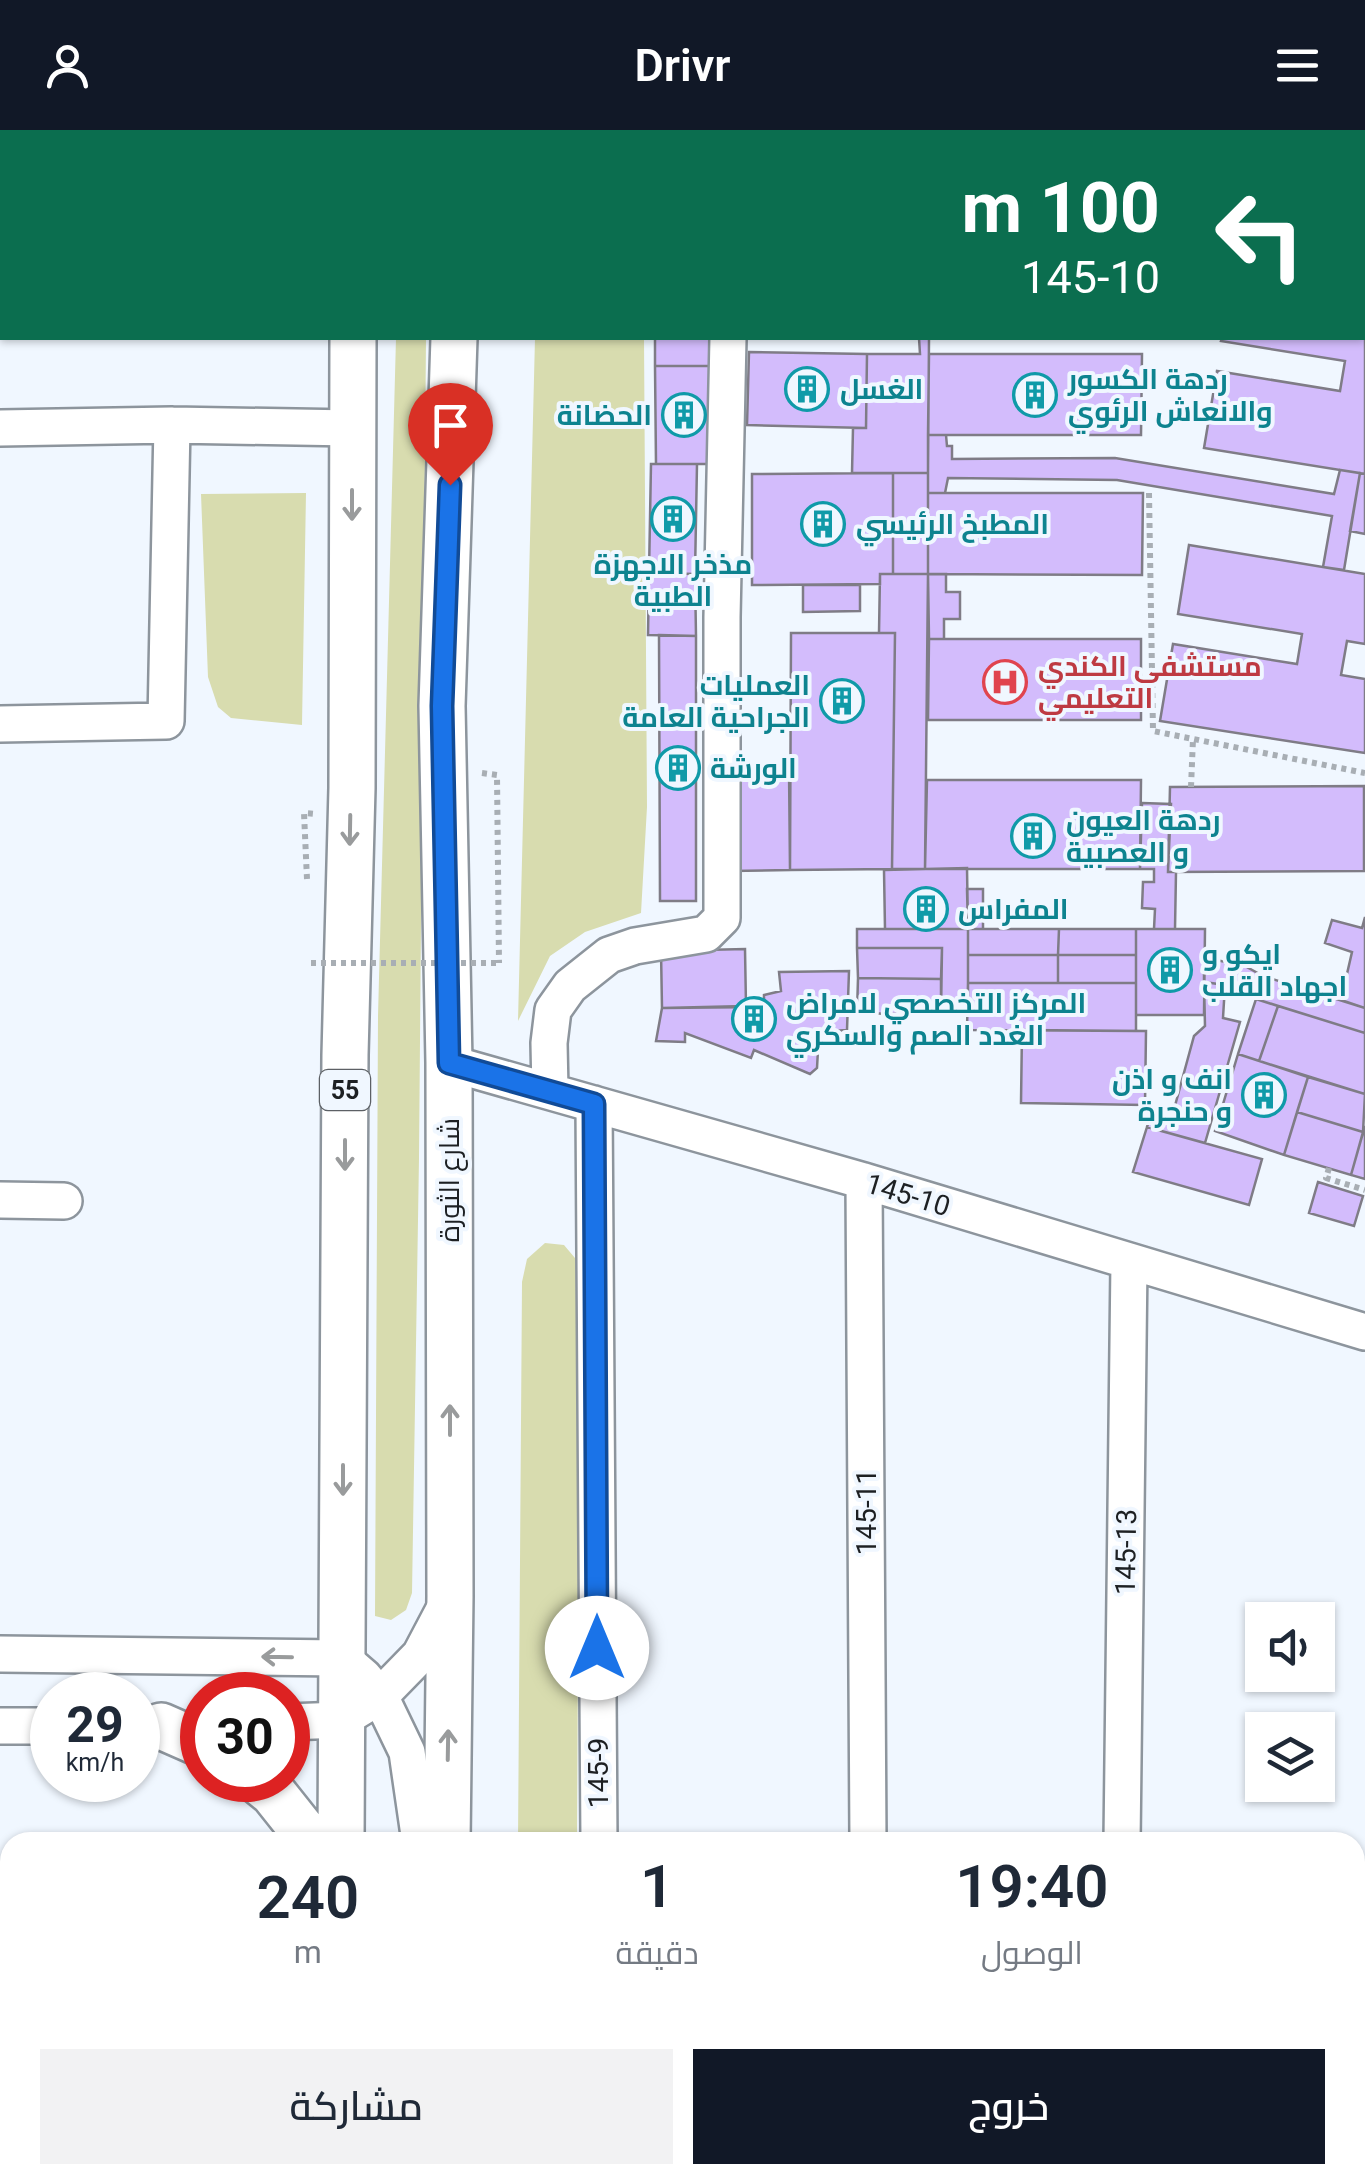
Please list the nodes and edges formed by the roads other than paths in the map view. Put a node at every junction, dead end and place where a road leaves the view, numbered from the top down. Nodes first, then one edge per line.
1 (353, 340) edge
2 (454, 340) edge
3 (728, 340) edge
4 (172, 425) junction
5 (0, 428) edge
6 (352, 428) junction
7 (0, 724) edge
8 (449, 1063) junction
9 (550, 1092) junction
10 (594, 1104) junction
11 (864, 1182) junction
12 (0, 1200) edge
13 (64, 1201) dead end
14 (1129, 1262) junction
15 (1365, 1332) edge
16 (450, 1596) junction
17 (0, 1654) edge
18 (342, 1658) junction
19 (380, 1696) junction
20 (342, 1720) junction
21 (310, 1721) edge
22 (0, 1726) edge
23 (30, 1726) edge
24 (281, 1802) edge
25 (304, 1832) edge
26 (340, 1832) edge
27 (419, 1832) edge
28 (447, 1832) edge
29 (598, 1832) edge
30 (868, 1832) edge
31 (1122, 1832) edge

1 - 6 main road, 55
2 - 8 main road, شارع الثورة
3 - 9 street
4 - 5 street
4 - 6 street
4 - 7 street
6 -> 18 main road, 55
8 - 9 street, 145-10
16 -> 8 main road, شارع الثورة
9 - 10 street, 145-10
10 - 11 street, 145-10
10 - 29 street, 145-9
11 - 14 street, 145-10
11 - 30 street, 145-11
12 - 13 street
14 - 15 street, 145-10
14 - 31 street, 145-13
16 - 19 street
28 -> 16 main road, شارع الثورة
18 -> 17 street
18 - 19 street
18 - 20 main road, 55
19 - 20 street
19 - 27 street
20 - 21 street
20 - 26 main road, 55
22 - 23 street
24 - 25 main road

